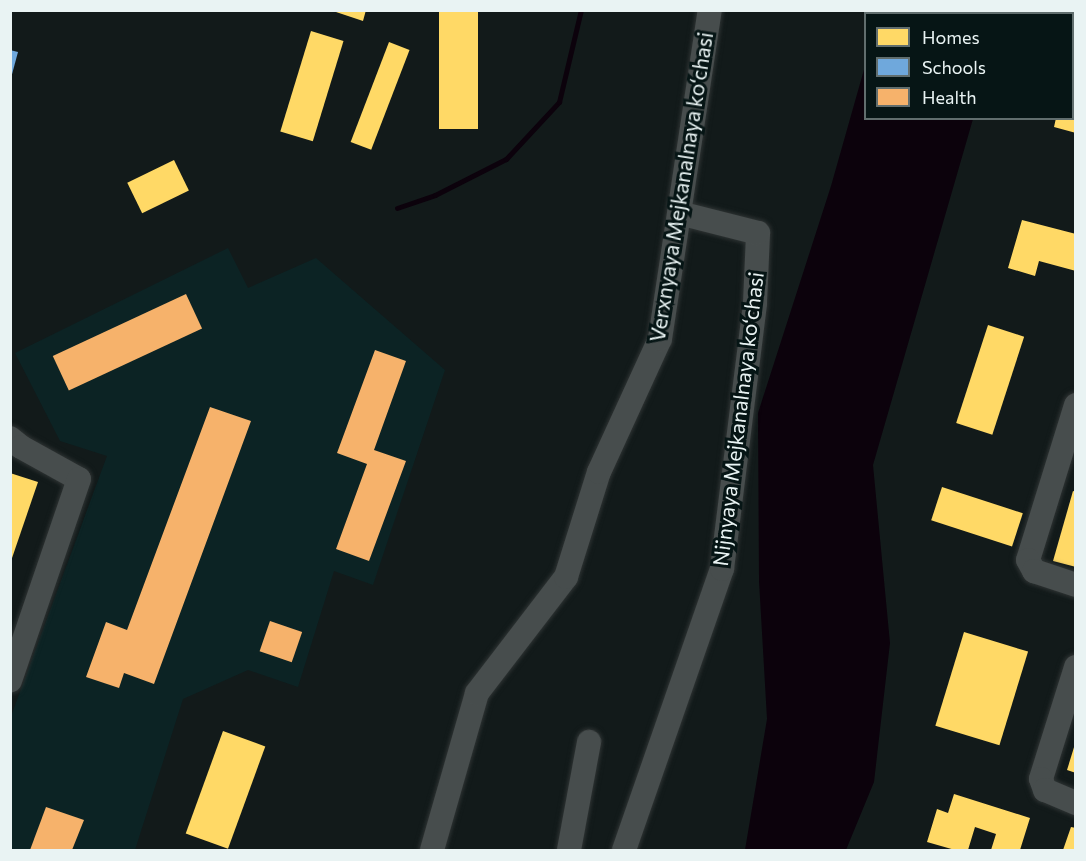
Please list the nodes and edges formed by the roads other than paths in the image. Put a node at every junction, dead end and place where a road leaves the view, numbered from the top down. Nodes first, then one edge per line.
1 (710, 10) edge
2 (679, 213) junction
3 (1076, 405) edge
4 (10, 438) edge
5 (1076, 585) edge
6 (1076, 667) edge
7 (10, 680) edge
8 (589, 742) dead end
9 (1076, 803) edge
10 (432, 850) edge
11 (569, 850) edge
12 (624, 850) edge

1 - 2 street, Verxnyaya Mejkanalnaya ko‘chasi
2 - 10 street, Verxnyaya Mejkanalnaya ko‘chasi
2 - 12 street, Nijnyaya Mejkanalnaya ko‘chasi
3 - 5 street
4 - 7 street
6 - 9 street
8 - 11 street

